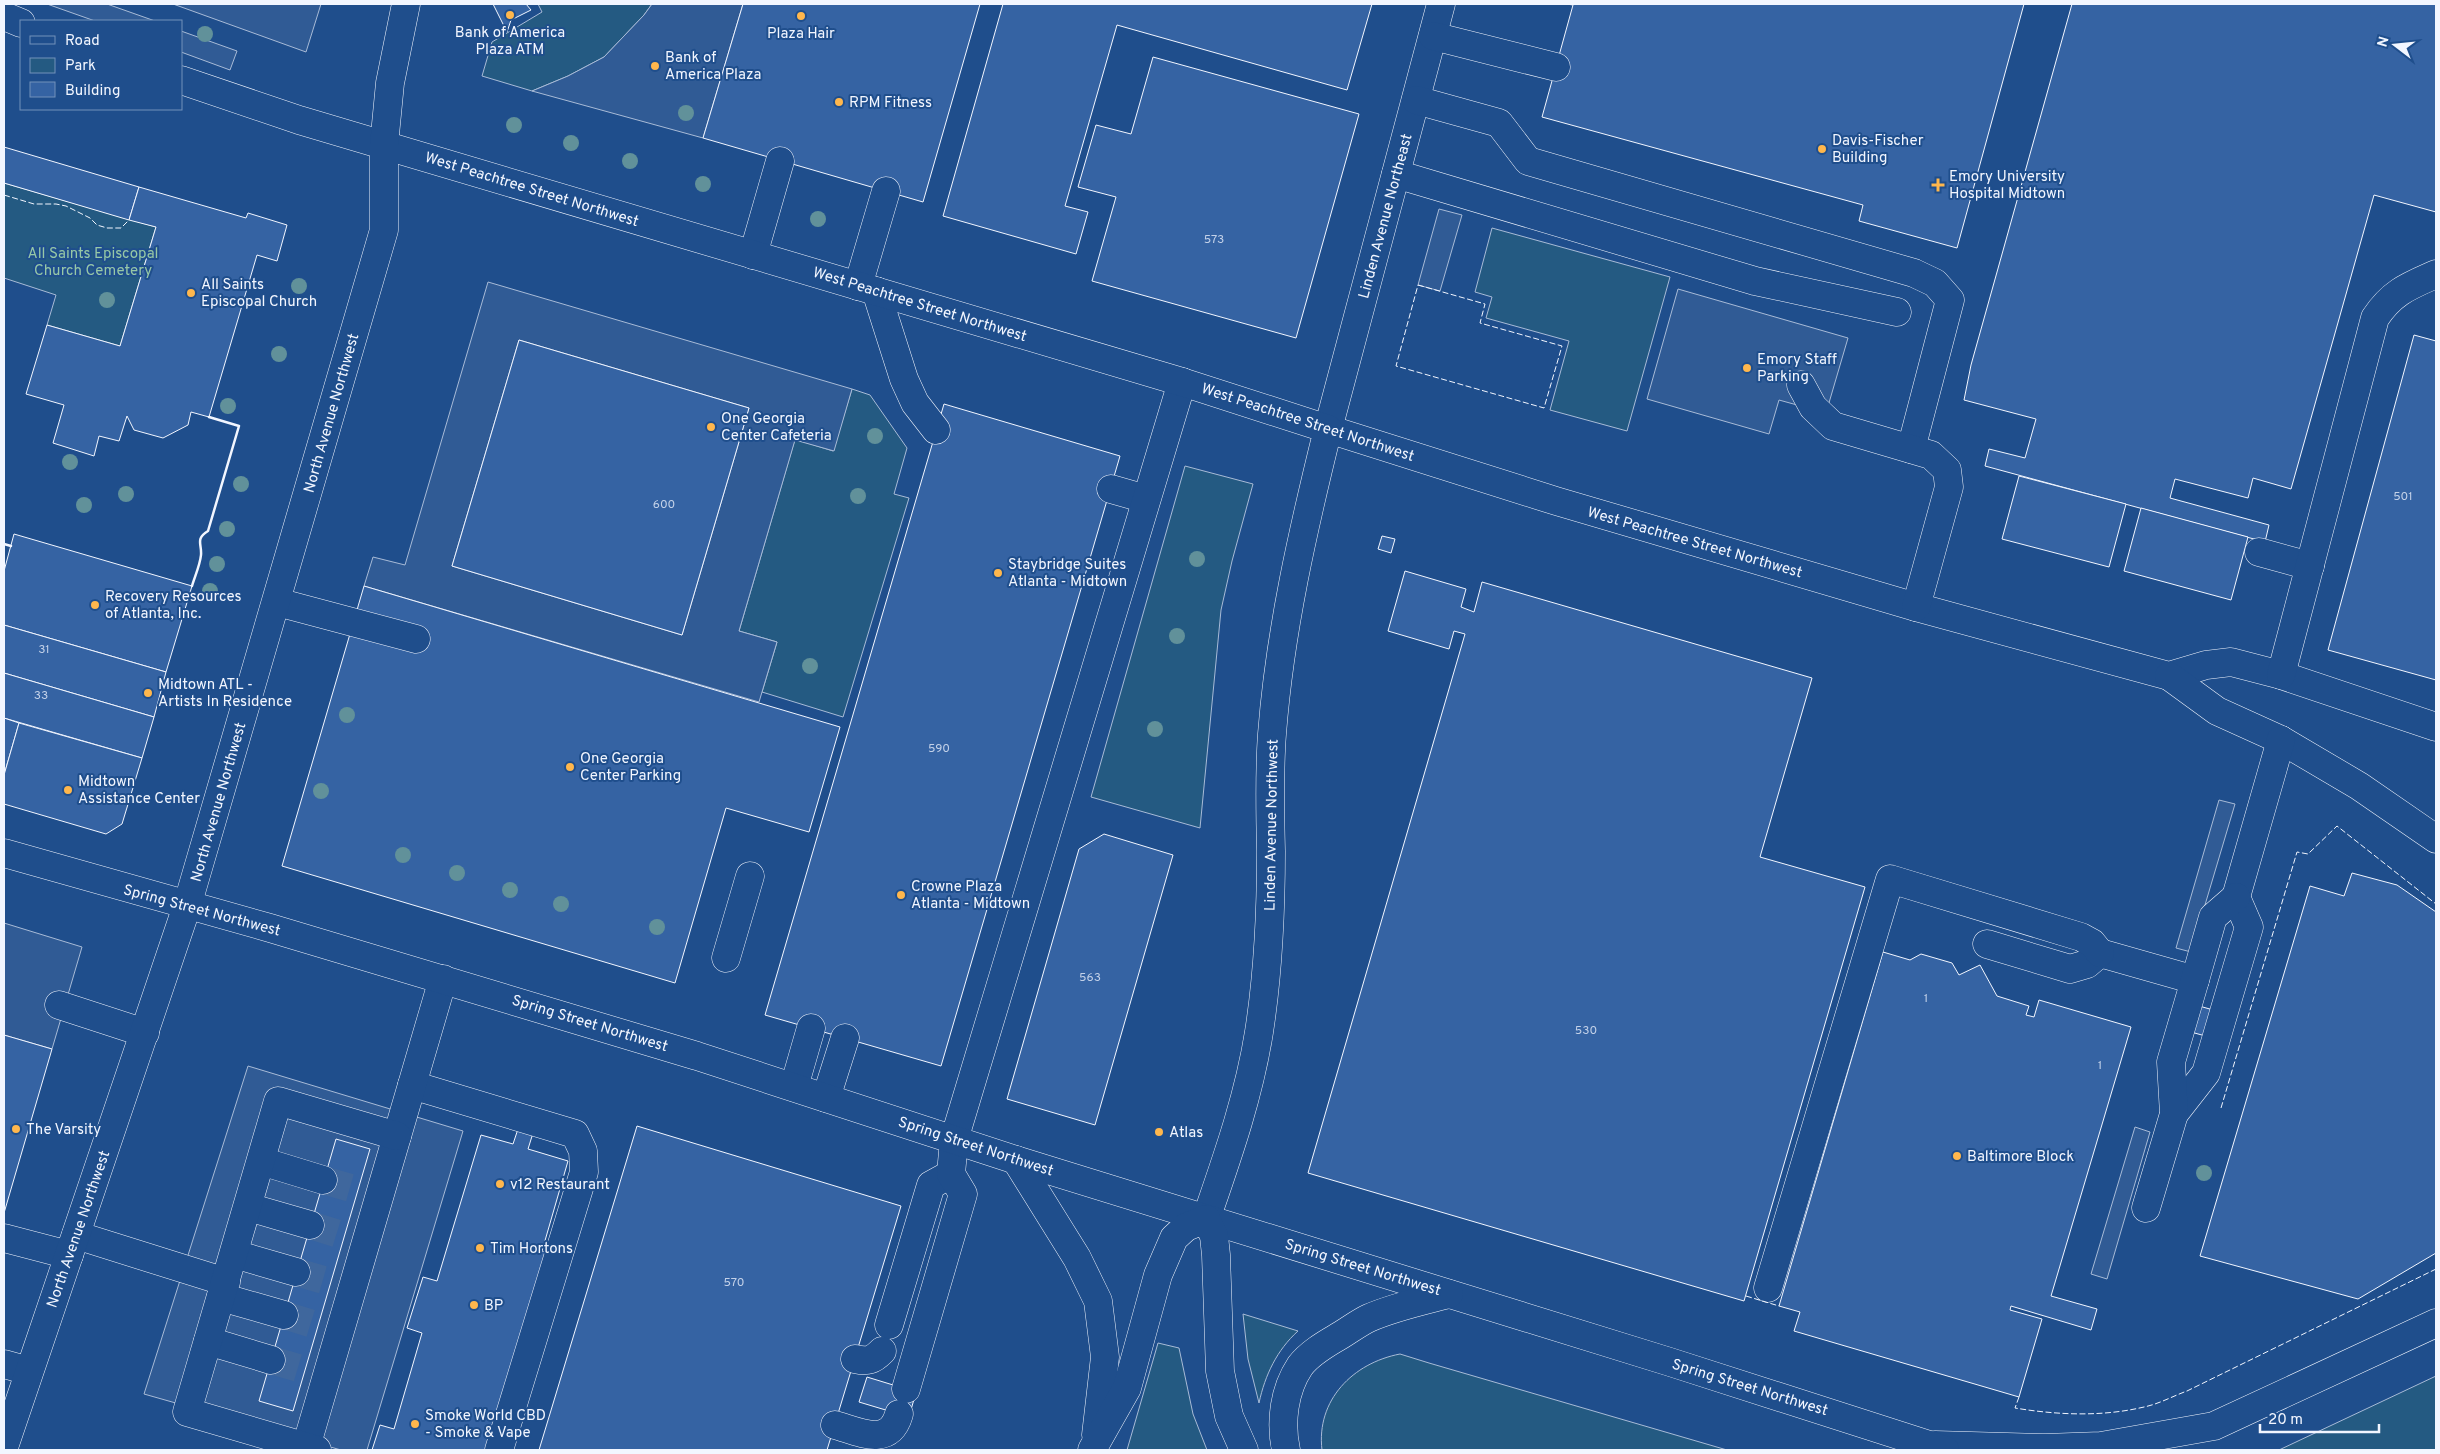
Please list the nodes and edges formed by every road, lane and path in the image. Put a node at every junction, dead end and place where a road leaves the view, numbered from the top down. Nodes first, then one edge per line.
1 (406, 4) edge
2 (1441, 4) edge
3 (4, 16) edge
4 (20, 22) edge
5 (1432, 36) junction
6 (1556, 67) dead end
7 (182, 80) edge
8 (1416, 100) junction
9 (384, 145) junction
10 (780, 160) dead end
11 (1396, 174) junction
12 (886, 191) dead end
13 (753, 255) junction
14 (2436, 274) edge
15 (867, 288) junction
16 (1897, 312) dead end
17 (1182, 382) junction
18 (1801, 385) dead end
19 (1328, 429) junction
20 (936, 430) dead end
21 (1911, 449) junction
22 (1111, 489) dead end
23 (1146, 499) junction
24 (2259, 552) dead end
25 (2310, 566) junction
26 (277, 602) junction
27 (1916, 607) junction
28 (416, 640) dead end
29 (2281, 675) junction
30 (2169, 676) junction
31 (2436, 727) edge
32 (2281, 740) junction
33 (2436, 839) edge
34 (4, 853) edge
35 (750, 876) dead end
36 (2236, 897) junction
37 (187, 906) junction
38 (1987, 944) dead end
39 (2100, 953) junction
40 (726, 958) dead end
41 (443, 979) junction
42 (2195, 980) junction
43 (59, 1004) dead end
44 (811, 1028) dead end
45 (145, 1033) junction
46 (845, 1038) dead end
47 (412, 1085) junction
48 (794, 1087) junction
49 (826, 1098) junction
50 (2174, 1114) junction
51 (397, 1136) junction
52 (954, 1140) junction
53 (1016, 1160) junction
54 (261, 1161) junction
55 (952, 1174) junction
56 (323, 1180) tunnel mouth
57 (248, 1207) junction
58 (2146, 1208) dead end
59 (1206, 1219) junction
60 (310, 1225) tunnel mouth
61 (4, 1238) edge
62 (72, 1245) junction
63 (234, 1254) junction
64 (296, 1272) tunnel mouth
65 (1768, 1288) dead end
66 (224, 1289) junction
67 (1449, 1294) junction
68 (284, 1315) tunnel mouth
69 (2436, 1323) edge
70 (208, 1341) junction
71 (855, 1359) dead end
72 (271, 1360) tunnel mouth
73 (16, 1367) edge
74 (835, 1425) dead end
75 (4, 1447) edge
76 (1093, 1448) edge
77 (1940, 1448) edge
78 (311, 1449) edge
79 (499, 1450) edge
80 (1244, 1450) edge
81 (1286, 1450) edge

1 - 9 main road, North Avenue Northwest
2 - 5 main road, Linden Avenue Northeast
3 - 4 main road
5 - 6 main road
5 - 8 main road, Linden Avenue Northeast
7 - 9 main road, West Peachtree Street Northwest
8 - 11 main road, Linden Avenue Northeast
8 - 21 main road
9 - 13 main road, West Peachtree Street Northwest
9 - 26 main road, North Avenue Northwest
10 - 13 main road
11 - 16 main road
11 - 19 main road, Linden Avenue Northeast
12 - 15 main road
13 - 15 main road, West Peachtree Street Northwest
14 - 25 main road
15 - 17 main road, West Peachtree Street Northwest
15 - 20 main road
17 - 19 main road, West Peachtree Street Northwest
17 - 23 main road
18 - 21 main road
19 - 27 main road, West Peachtree Street Northwest
19 - 59 main road, Linden Avenue Northwest
21 - 27 main road
22 - 23 main road
23 - 52 main road
24 - 25 main road
25 - 29 main road
26 - 28 main road
26 - 37 main road, North Avenue Northwest
27 - 30 main road, West Peachtree Street Northwest
29 - 30 main road
29 - 31 main road
30 - 32 main road
32 - 33 main road
32 - 36 main road
34 - 37 main road, Spring Street Northwest
35 - 40 main road
36 - 42 main road
36 - 50 main road
37 - 41 main road, Spring Street Northwest
37 - 45 main road, North Avenue Northwest
38 - 39 main road
39 - 42 main road
39 - 65 main road
41 - 47 main road
41 - 48 main road, Spring Street Northwest
42 - 50 main road
43 - 45 main road
44 - 48 main road
45 - 62 main road, North Avenue Northwest
46 - 49 main road
47 - 51 main road
47 - 79 main road
48 - 49 main road, Spring Street Northwest
49 - 52 main road, Spring Street Northwest
50 - 58 main road
51 - 54 main road
51 - 78 main road
52 - 53 main road, Spring Street Northwest
52 - 55 main road
53 - 59 main road, Spring Street Northwest
53 - 76 main road
54 - 56 main road
54 - 57 main road
55 - 71 main road
55 - 74 main road
57 - 60 main road
57 - 63 main road
59 - 67 main road, Spring Street Northwest
59 - 76 main road
59 - 80 main road
61 - 62 main road
62 - 66 main road
62 - 73 main road, North Avenue Northwest
63 - 64 main road
63 - 66 main road
66 - 68 main road
66 - 70 main road
67 - 77 main road, Spring Street Northwest
67 - 81 main road
69 - 77 main road, Spring Street Northwest
70 - 72 main road
70 - 78 main road
73 - 75 main road, North Avenue Northwest

